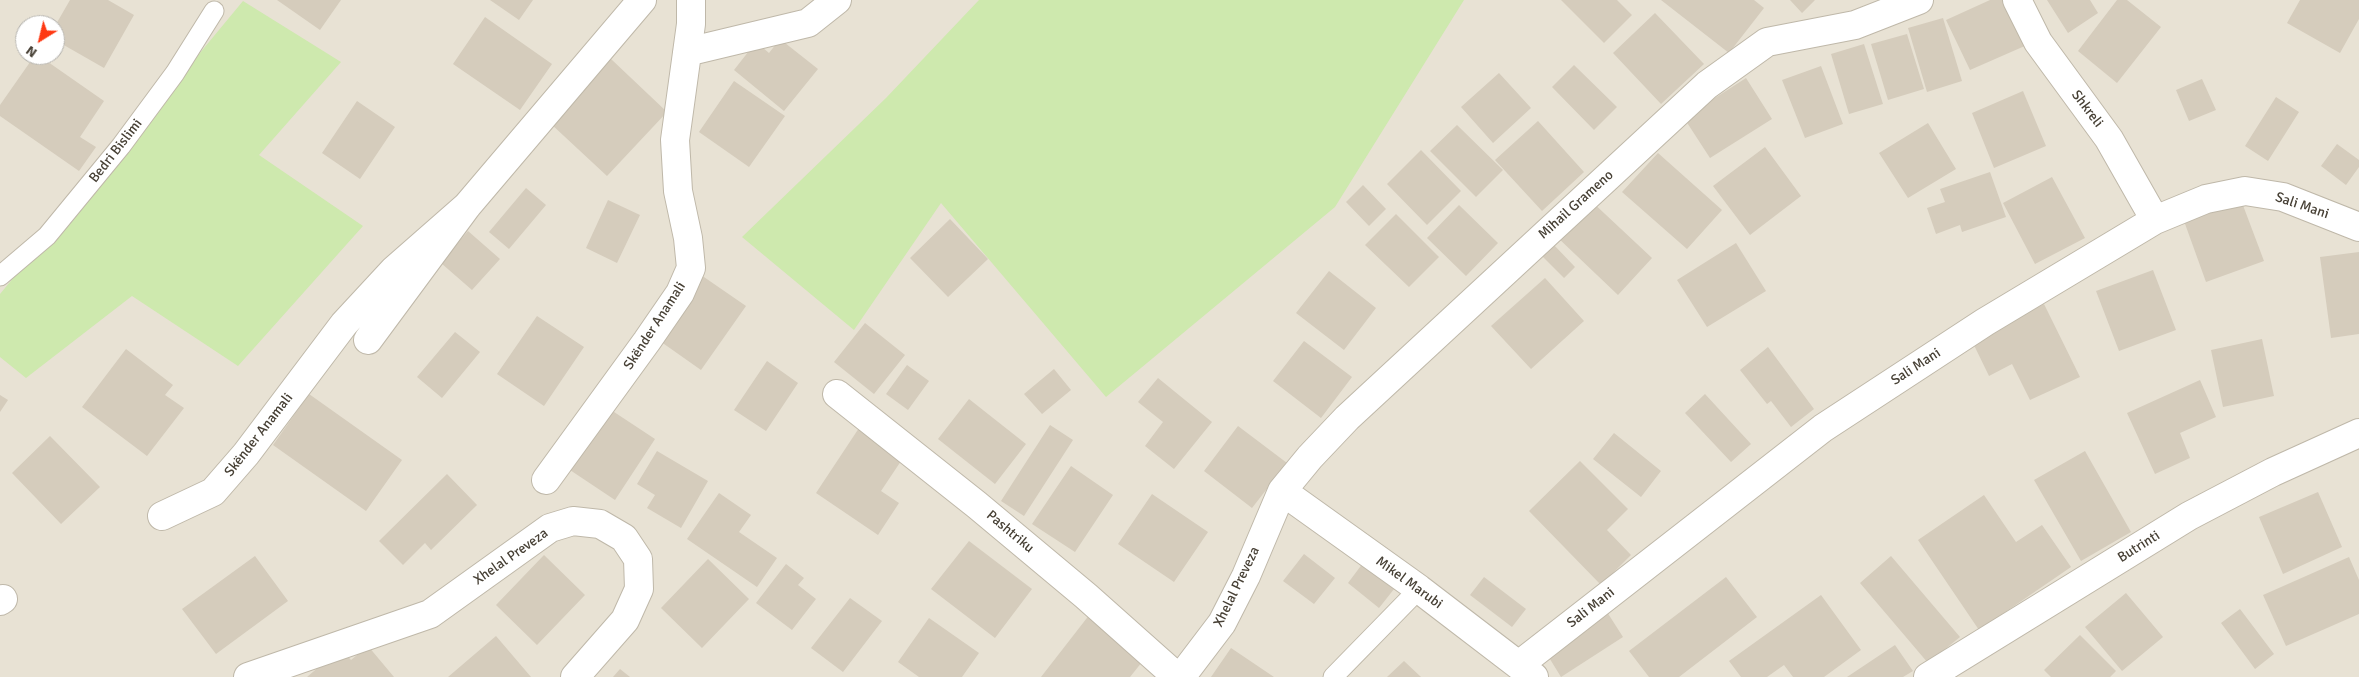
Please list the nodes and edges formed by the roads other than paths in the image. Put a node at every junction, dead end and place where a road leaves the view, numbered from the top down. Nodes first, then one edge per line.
1 (642, 0) edge
2 (691, 0) edge
3 (837, 0) edge
4 (1920, 0) edge
5 (2017, 0) edge
6 (214, 11) dead end
7 (687, 52) junction
8 (467, 206) junction
9 (2155, 220) junction
10 (2359, 227) edge
11 (0, 276) edge
12 (368, 340) dead end
13 (837, 394) dead end
14 (2359, 433) edge
15 (546, 480) dead end
16 (1282, 491) junction
17 (162, 516) dead end
18 (1419, 590) junction
19 (1527, 670) edge
20 (248, 677) edge
21 (574, 677) edge
22 (1177, 677) edge
23 (1181, 677) edge
24 (1333, 677) edge
25 (1928, 677) edge

1 - 8 street, Skënder Anamali
2 - 7 street, Skënder Anamali
3 - 7 street
4 - 16 street, Mihail Grameno
5 - 9 street, Shkreli
6 - 11 lane, Bedri Bislimi
7 - 15 street, Skënder Anamali
8 - 12 street, Skënder Anamali
8 - 17 street, Skënder Anamali
9 - 10 street, Sali Mani
9 - 19 street, Sali Mani
13 - 22 street, Pashtriku
14 - 25 street, Butrinti
16 - 18 street, Mikel Marubi
16 - 23 street, Xhelal Preveza
18 - 19 street, Mikel Marubi
18 - 24 lane
20 - 21 street, Xhelal Preveza

